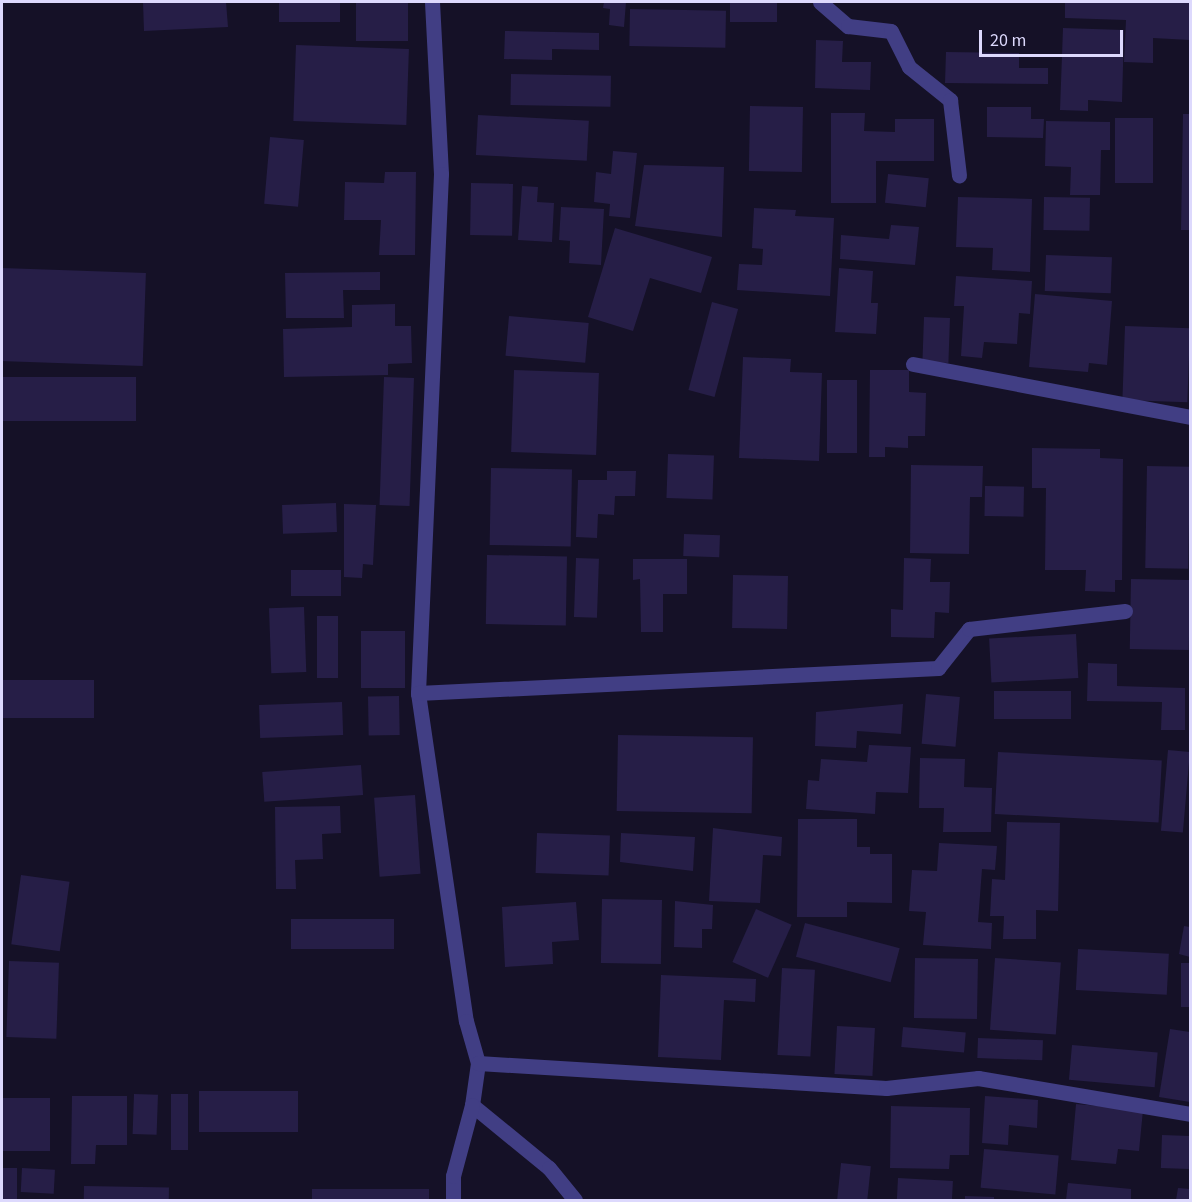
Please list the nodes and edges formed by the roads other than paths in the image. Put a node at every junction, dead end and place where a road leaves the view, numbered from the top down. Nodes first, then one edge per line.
1 (432, 2) edge
2 (820, 2) edge
3 (959, 175) dead end
4 (913, 364) dead end
5 (1191, 417) edge
6 (1125, 611) dead end
7 (418, 693) junction
8 (478, 1063) junction
9 (472, 1105) junction
10 (1191, 1114) edge
11 (453, 1200) edge
12 (575, 1200) edge

1 - 7 street
2 - 3 street
4 - 5 street
6 - 7 street
7 - 8 street
8 - 9 street
8 - 10 street
9 - 11 street
9 - 12 street

